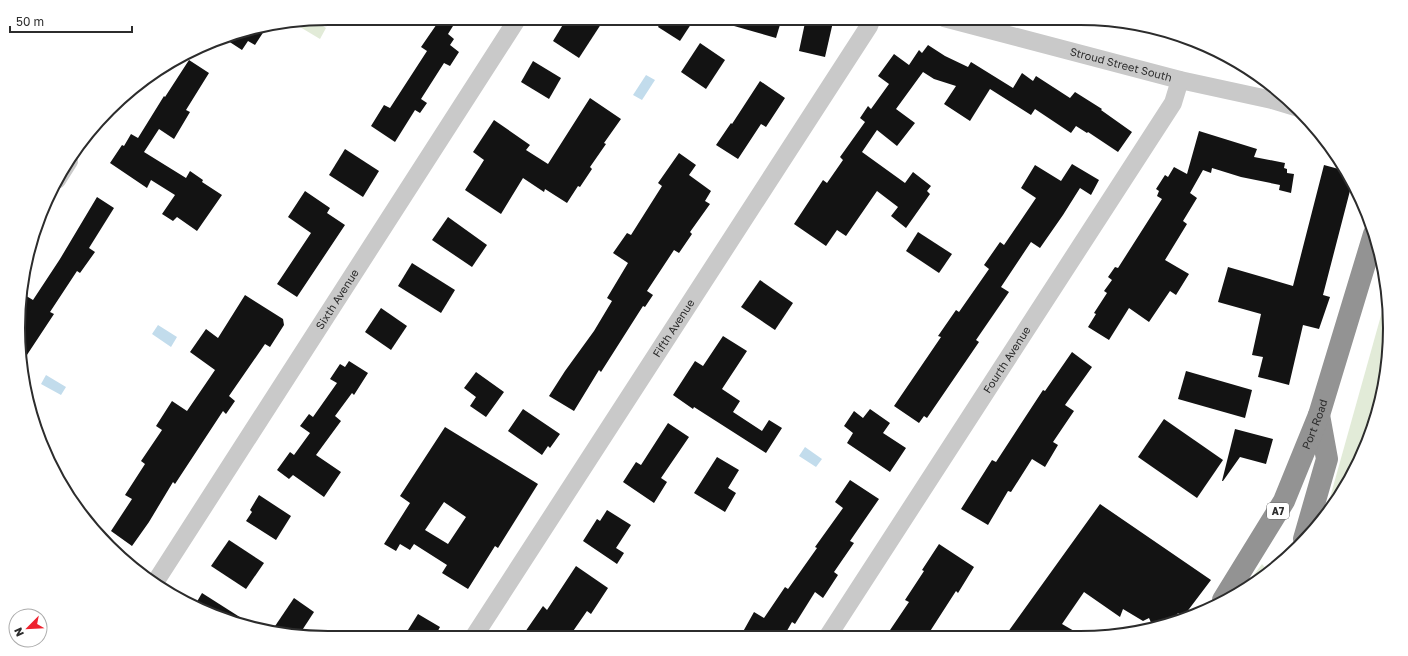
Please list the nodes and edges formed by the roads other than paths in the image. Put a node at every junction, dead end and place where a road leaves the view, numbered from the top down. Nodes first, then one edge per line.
1 (513, 25) edge
2 (869, 25) edge
3 (976, 25) edge
4 (1180, 80) junction
5 (1274, 95) edge
6 (1371, 244) edge
7 (1319, 415) junction
8 (1307, 529) edge
9 (158, 578) edge
10 (1228, 592) edge
11 (478, 631) edge
12 (831, 631) edge

1 - 9 street, Sixth Avenue
2 - 11 street, Fifth Avenue
3 - 4 street, Stroud Street South
4 - 5 street, Stroud Street South
4 - 12 street, Fourth Avenue
6 - 7 highway, Port Road / A7
7 - 8 highway
7 - 10 highway, Port Road / A7

